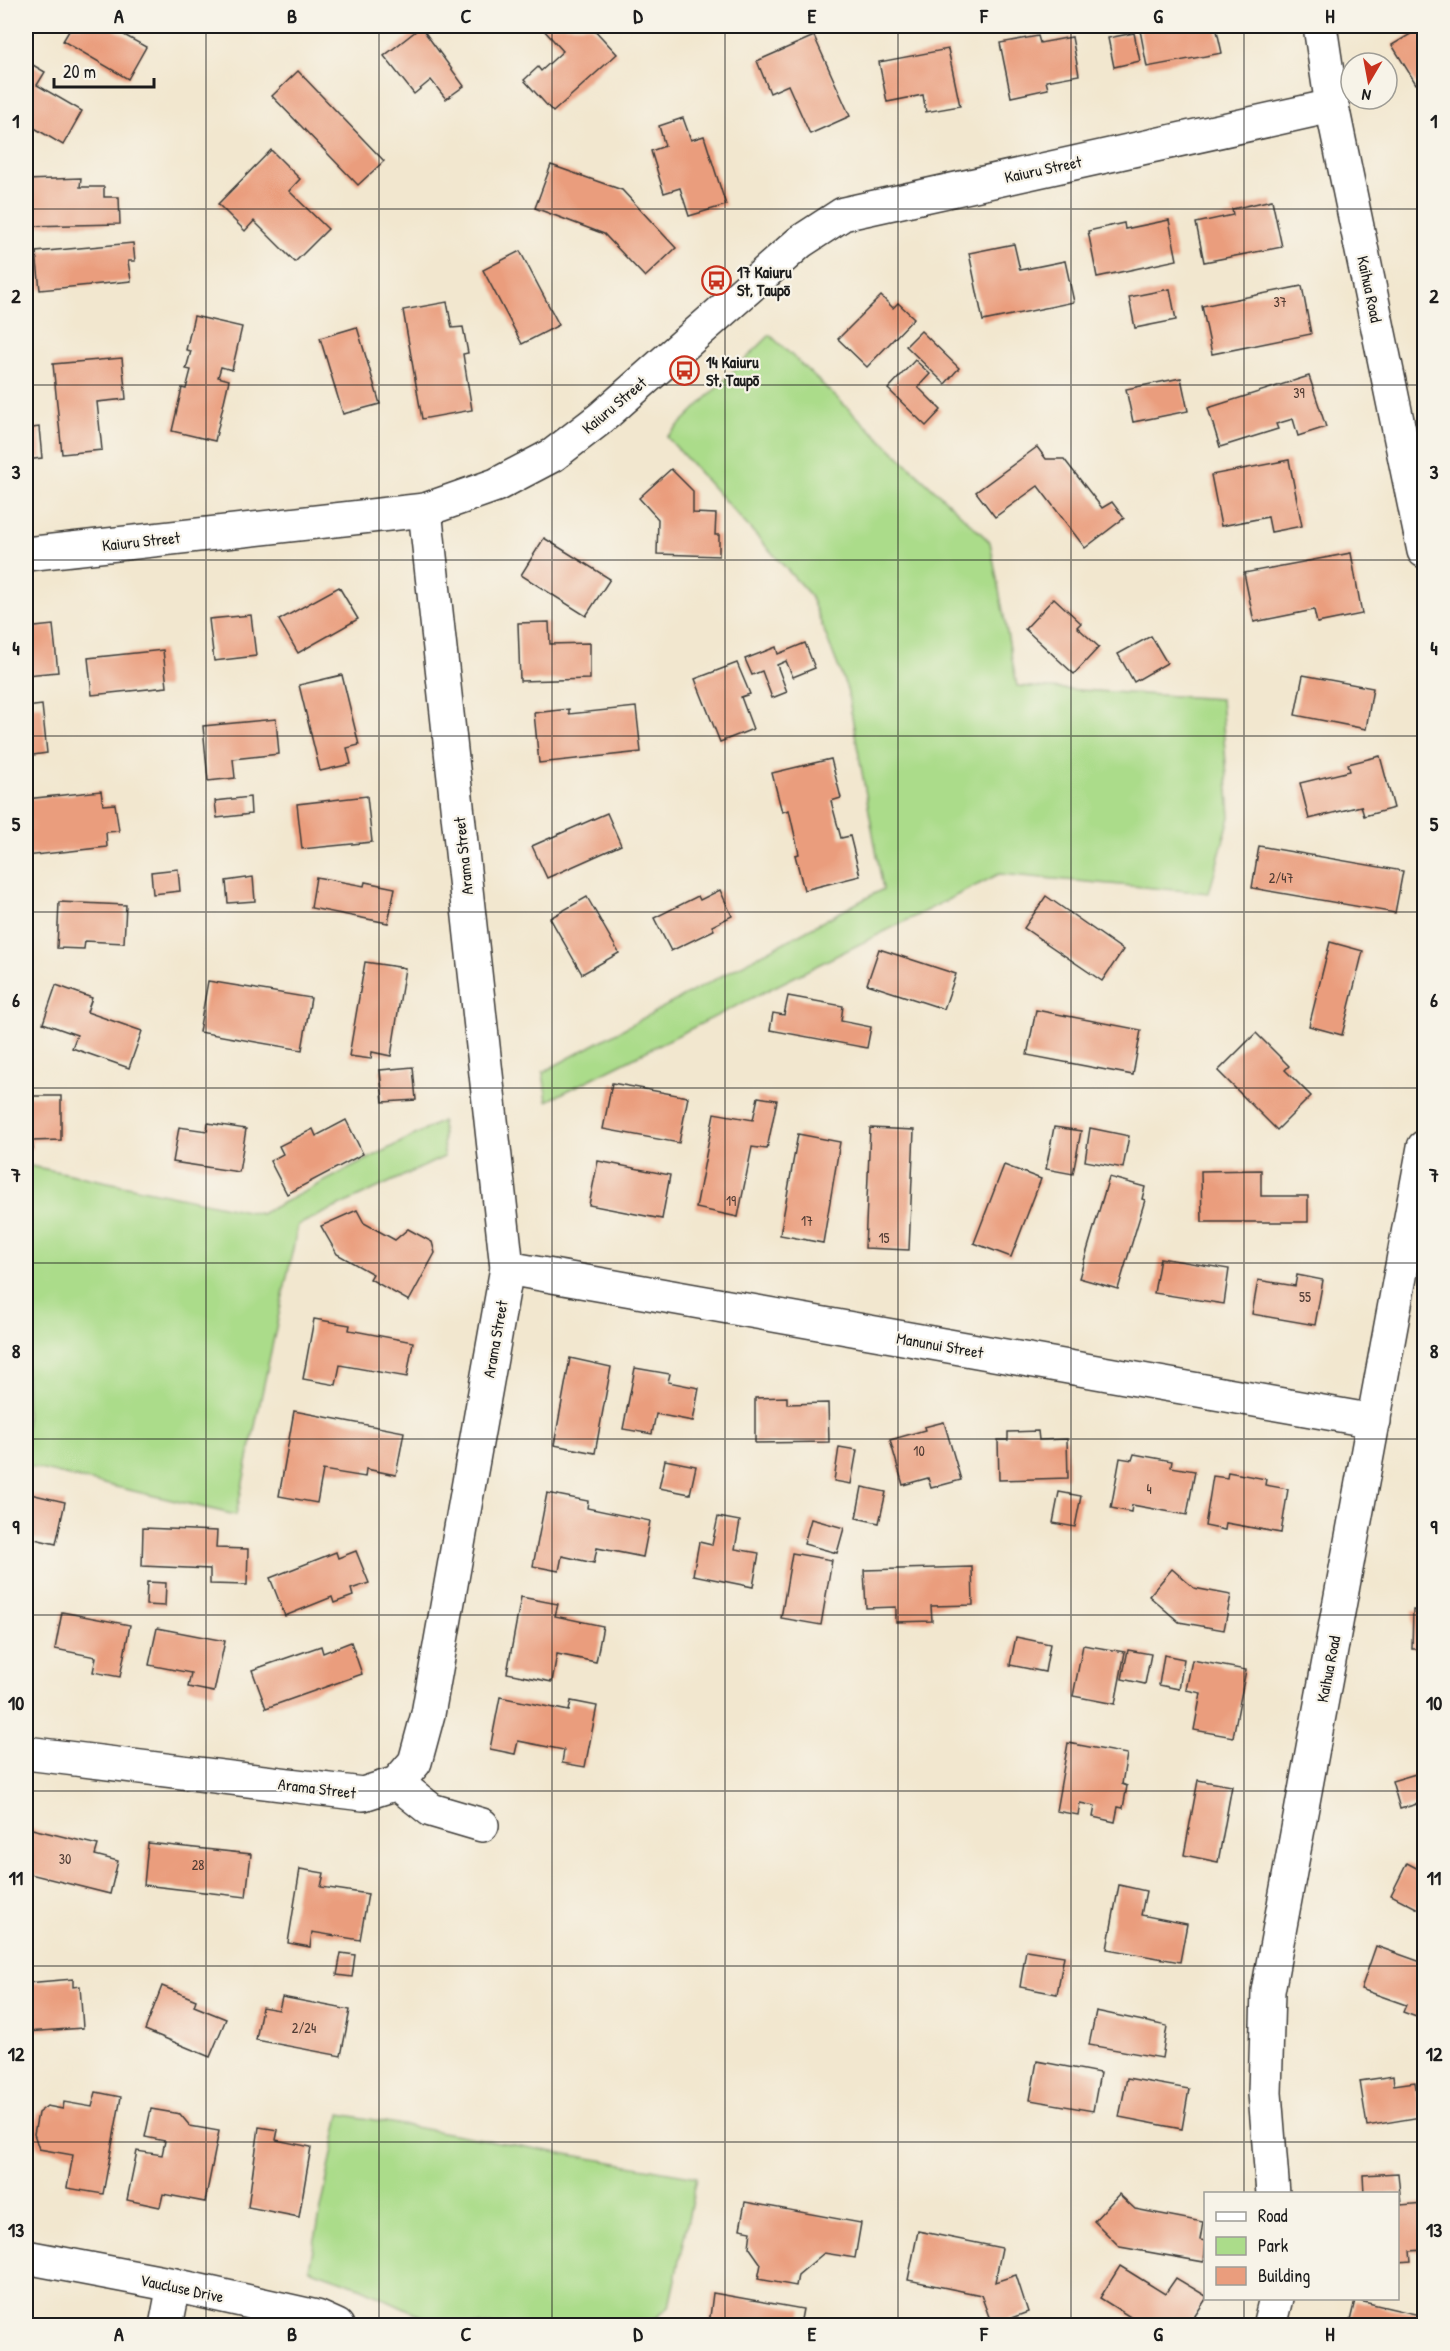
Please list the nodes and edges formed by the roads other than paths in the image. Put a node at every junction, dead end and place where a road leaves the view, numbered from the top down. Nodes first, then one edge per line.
1 (1320, 26) edge
2 (1332, 106) junction
3 (425, 510) junction
4 (1425, 551) edge
5 (26, 554) edge
6 (1425, 1147) edge
7 (1418, 1215) edge
8 (507, 1268) junction
9 (1374, 1421) junction
10 (26, 1753) edge
11 (397, 1783) junction
12 (482, 1825) dead end
13 (1274, 2192) edge
14 (26, 2258) edge
15 (174, 2285) junction
16 (1275, 2300) edge
17 (166, 2325) edge
18 (337, 2325) edge
19 (1269, 2325) edge

1 - 2 street, Kaihua Road
2 - 3 street, Kaiuru Street
2 - 4 street, Kaihua Road
3 - 5 street, Kaiuru Street
3 - 8 street, Arama Street
6 - 7 street, Kaihua Road
7 - 9 street, Kaihua Road
8 - 9 street, Manunui Street
8 - 11 street, Arama Street
9 - 13 street, Kaihua Road
10 - 11 street, Arama Street
11 - 12 street
14 - 15 street, Vaucluse Drive
15 - 17 street
15 - 18 street, Vaucluse Drive
16 - 19 street

